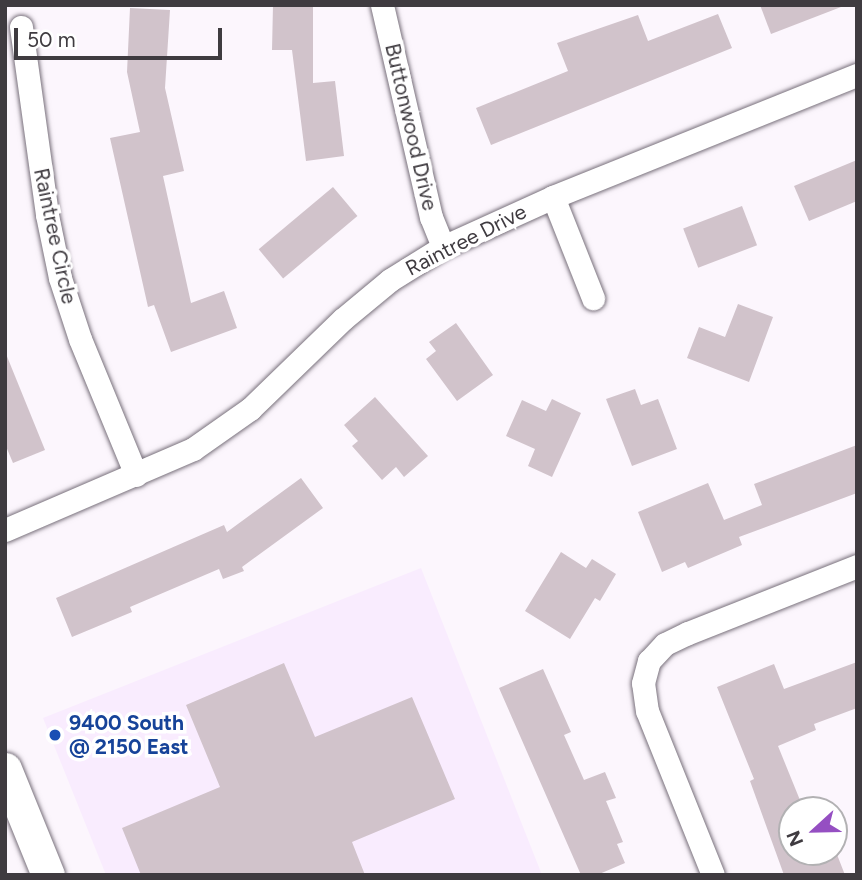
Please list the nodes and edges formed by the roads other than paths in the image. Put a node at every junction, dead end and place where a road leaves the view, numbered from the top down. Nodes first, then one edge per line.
1 (382, 5) edge
2 (21, 27) dead end
3 (857, 75) edge
4 (553, 197) junction
5 (443, 247) junction
6 (593, 298) dead end
7 (136, 475) junction
8 (5, 530) edge
9 (857, 566) edge
10 (5, 769) edge
11 (48, 875) edge
12 (713, 875) edge

1 - 5 street, Buttonwood Drive
2 - 7 street, Raintree Circle
3 - 4 street, Raintree Drive
4 - 5 street, Raintree Drive
4 - 6 street
5 - 7 street, Raintree Drive
7 - 8 street, Raintree Drive
9 - 12 street
10 - 11 main road

